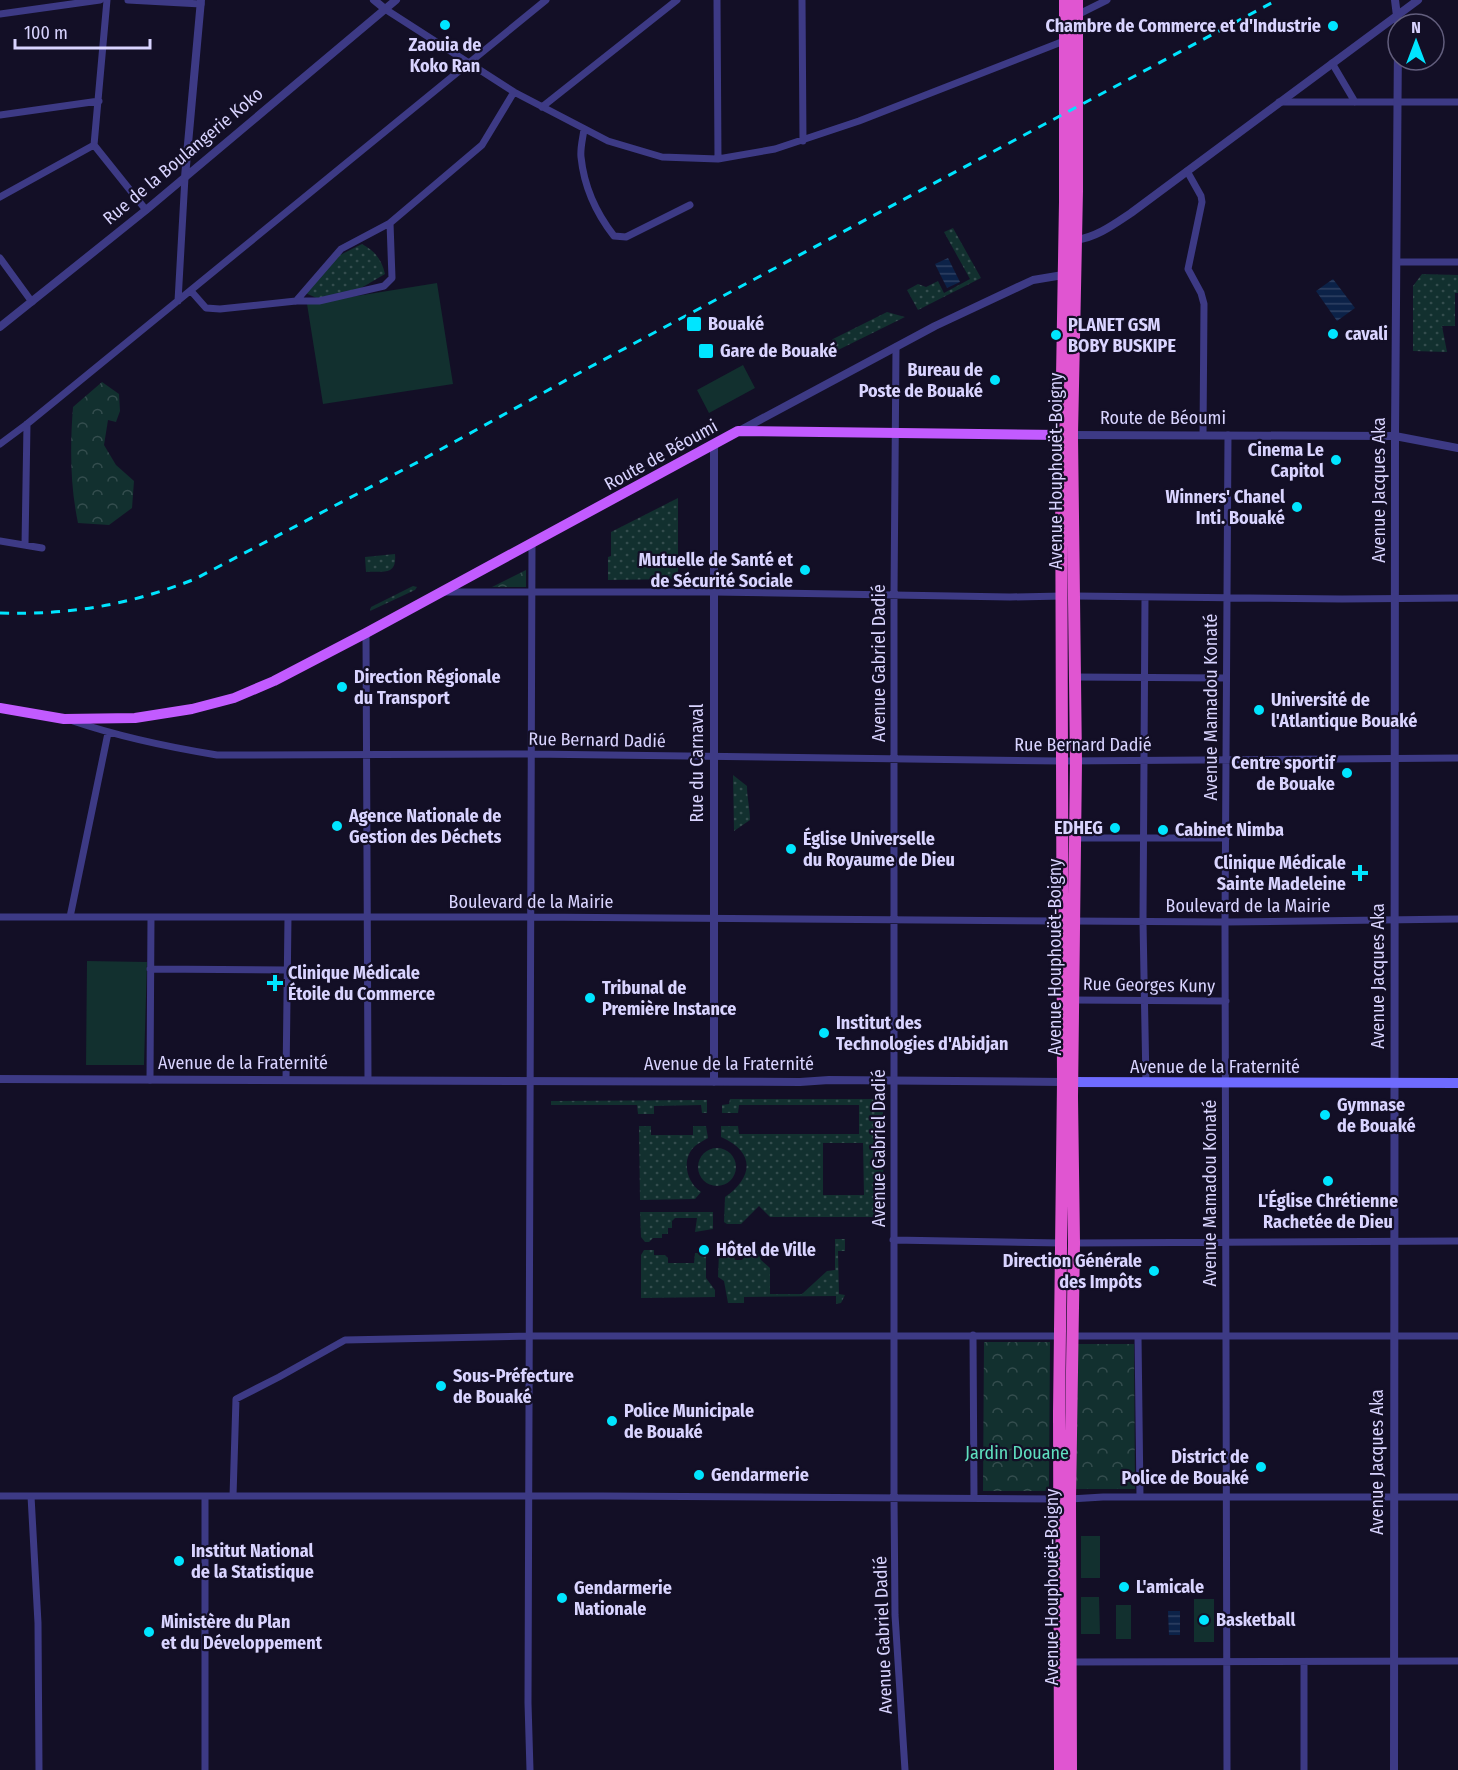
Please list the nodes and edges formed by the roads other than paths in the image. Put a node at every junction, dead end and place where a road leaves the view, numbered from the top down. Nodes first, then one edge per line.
1 (100, 0) edge
2 (107, 0) edge
3 (128, 0) edge
4 (374, 0) edge
5 (396, 0) edge
6 (546, 0) edge
7 (677, 0) edge
8 (717, 0) edge
9 (802, 0) edge
10 (1065, 0) edge
11 (1077, 0) edge
12 (1107, 0) edge
13 (1418, 0) edge
14 (201, 2) edge
15 (385, 9) junction
16 (1405, 12) edge
17 (0, 14) edge
18 (1077, 15) junction
19 (1386, 27) edge
20 (1064, 41) junction
21 (469, 62) junction
22 (1332, 63) junction
23 (1397, 72) edge
24 (514, 92) junction
25 (99, 101) junction
26 (1279, 102) junction
27 (1355, 102) junction
28 (1397, 102) junction
29 (1458, 102) edge
30 (542, 107) junction
31 (0, 115) edge
32 (584, 129) junction
33 (803, 141) junction
34 (94, 145) junction
35 (718, 159) junction
36 (1187, 171) junction
37 (185, 177) junction
38 (0, 198) edge
39 (690, 205) dead end
40 (146, 210) junction
41 (390, 223) junction
42 (1076, 240) junction
43 (0, 258) edge
44 (1396, 262) junction
45 (1458, 262) edge
46 (1063, 275) junction
47 (191, 291) junction
48 (178, 301) junction
49 (296, 301) junction
50 (32, 302) junction
51 (0, 327) edge
52 (896, 347) junction
53 (27, 424) junction
54 (738, 431) junction
55 (896, 432) junction
56 (1067, 435) junction
57 (1203, 435) junction
58 (1228, 435) junction
59 (1395, 436) junction
60 (0, 444) edge
61 (714, 445) junction
62 (1458, 448) edge
63 (0, 541) edge
64 (532, 544) junction
65 (25, 545) junction
66 (42, 548) dead end
67 (441, 592) junction
68 (532, 592) junction
69 (714, 592) junction
70 (894, 595) junction
71 (1069, 596) junction
72 (1145, 597) junction
73 (1227, 597) junction
74 (1458, 598) edge
75 (1395, 599) junction
76 (366, 633) junction
77 (1075, 677) junction
78 (1145, 677) junction
79 (1226, 678) junction
80 (0, 708) edge
81 (64, 718) junction
82 (108, 733) junction
83 (531, 754) junction
84 (366, 755) junction
85 (713, 757) junction
86 (895, 758) junction
87 (1458, 758) edge
88 (1394, 759) junction
89 (1144, 760) junction
90 (1227, 760) junction
91 (1062, 761) junction
92 (1076, 761) junction
93 (1073, 838) junction
94 (1143, 838) junction
95 (1226, 838) junction
96 (0, 917) edge
97 (70, 917) junction
98 (151, 917) junction
99 (288, 917) junction
100 (367, 917) junction
101 (531, 917) junction
102 (714, 919) junction
103 (1458, 919) edge
104 (894, 920) junction
105 (1394, 920) junction
106 (1067, 921) junction
107 (1143, 922) junction
108 (1225, 922) junction
109 (150, 969) junction
110 (287, 970) junction
111 (1072, 1000) junction
112 (1144, 1000) junction
113 (1226, 1001) junction
114 (0, 1080) edge
115 (150, 1080) junction
116 (286, 1080) junction
117 (368, 1080) junction
118 (530, 1080) junction
119 (714, 1082) junction
120 (894, 1082) junction
121 (1067, 1082) junction
122 (1146, 1083) junction
123 (1394, 1083) junction
124 (1458, 1083) edge
125 (1225, 1084) junction
126 (893, 1240) junction
127 (1226, 1241) junction
128 (1394, 1241) junction
129 (1458, 1242) edge
130 (1068, 1243) junction
131 (893, 1335) junction
132 (973, 1335) junction
133 (530, 1336) junction
134 (1066, 1336) junction
135 (1138, 1336) junction
136 (1226, 1336) junction
137 (1394, 1336) junction
138 (1458, 1336) edge
139 (31, 1496) junction
140 (205, 1496) junction
141 (233, 1496) junction
142 (529, 1496) junction
143 (0, 1497) edge
144 (894, 1497) junction
145 (974, 1497) junction
146 (1140, 1497) junction
147 (1226, 1497) junction
148 (1394, 1497) junction
149 (1458, 1497) edge
150 (1064, 1499) junction
151 (1458, 1661) edge
152 (1070, 1662) junction
153 (1226, 1662) junction
154 (1304, 1662) junction
155 (1394, 1662) junction
156 (39, 1770) edge
157 (205, 1770) edge
158 (530, 1770) edge
159 (905, 1770) edge
160 (1060, 1770) edge
161 (1071, 1770) edge
162 (1227, 1770) edge
163 (1304, 1770) edge
164 (1394, 1770) edge

1 - 17 street
2 - 25 street
3 - 14 street
4 - 15 street
5 - 15 street
6 - 21 street
7 - 30 street
8 - 35 street
9 - 33 street
10 - 20 highway, Avenue Houphouët-Boigny
11 - 18 highway, Avenue Houphouët-Boigny
12 - 18 street
13 - 16 street
14 - 37 street
15 - 21 street
15 - 37 street, Rue de la Boulangerie Koko
18 - 42 highway, Avenue Houphouët-Boigny
19 - 22 street
20 - 33 street
20 - 46 highway, Avenue Houphouët-Boigny
21 - 24 street
21 - 47 street
22 - 26 street
22 - 27 street
23 - 28 street, Avenue Jacques Aka
24 - 30 street
24 - 41 street
25 - 31 street
25 - 34 street
26 - 27 street
26 - 36 street
27 - 28 street
28 - 29 street
28 - 44 street, Avenue Jacques Aka
30 - 32 street
32 - 35 street
32 - 39 street
33 - 35 street
34 - 38 street
34 - 40 street
36 - 42 street
36 - 57 street
37 - 40 street, Rue de la Boulangerie Koko
37 - 48 street
40 - 50 street, Rue de la Boulangerie Koko
41 - 49 street
41 - 49 street
42 - 56 highway, Avenue Houphouët-Boigny
43 - 50 street
44 - 45 street
44 - 59 street, Avenue Jacques Aka
46 - 52 street
46 - 56 highway, Avenue Houphouët-Boigny
47 - 48 street
47 - 49 street
48 - 53 street
50 - 51 street, Rue de la Boulangerie Koko
52 - 54 street
52 - 55 street, Avenue Gabriel Dadié
53 - 60 street
53 - 65 street
54 - 55 main road, Route de Béoumi
54 - 61 main road, Route de Béoumi
55 - 56 main road, Route de Béoumi
55 - 70 street, Avenue Gabriel Dadié
56 - 57 street, Route de Béoumi
56 - 71 highway, Avenue Houphouët-Boigny
57 - 58 street, Route de Béoumi
58 - 59 street, Route de Béoumi
58 - 73 street, Avenue Mamadou Konaté
59 - 62 street, Route de Béoumi
59 - 75 street, Avenue Jacques Aka
61 - 64 main road, Route de Béoumi
61 - 69 street, Rue du Carnaval
63 - 65 street
64 - 67 main road, Route de Béoumi
64 - 68 street
65 - 66 street
67 - 68 street
67 - 76 main road, Route de Béoumi
68 - 69 street
68 - 83 street
69 - 70 street
69 - 85 street, Rue du Carnaval
70 - 71 street
70 - 86 street, Avenue Gabriel Dadié
71 - 72 street
71 - 77 highway, Avenue Houphouët-Boigny
71 - 91 highway, Avenue Houphouët-Boigny
72 - 73 street
72 - 78 street
73 - 75 street
73 - 79 street, Avenue Mamadou Konaté
74 - 75 street
75 - 88 street, Avenue Jacques Aka
76 - 81 main road, Route de Béoumi
76 - 84 street
77 - 78 street
77 - 92 highway, Avenue Houphouët-Boigny
78 - 79 street
78 - 89 street
79 - 90 street, Avenue Mamadou Konaté
80 - 81 main road, Route de Béoumi
81 - 82 street, Rue Bernard Dadié
82 - 84 street, Rue Bernard Dadié
82 - 97 street
83 - 84 street, Rue Bernard Dadié
83 - 85 street, Rue Bernard Dadié
83 - 101 street
84 - 100 street
85 - 86 street, Rue Bernard Dadié
85 - 102 street, Rue du Carnaval
86 - 91 street, Rue Bernard Dadié
86 - 104 street, Avenue Gabriel Dadié
87 - 88 street, Rue Bernard Dadié
88 - 90 street, Rue Bernard Dadié
88 - 105 street, Avenue Jacques Aka
89 - 90 street, Rue Bernard Dadié
89 - 92 street, Rue Bernard Dadié
89 - 94 street
90 - 95 street, Avenue Mamadou Konaté
91 - 92 street, Rue Bernard Dadié
91 - 106 highway, Avenue Houphouët-Boigny
92 - 93 highway, Avenue Houphouët-Boigny
93 - 94 street
93 - 106 highway, Avenue Houphouët-Boigny
94 - 95 street
94 - 107 street
95 - 108 street, Avenue Mamadou Konaté
96 - 97 street, Boulevard de la Mairie
97 - 98 street, Boulevard de la Mairie
98 - 99 street, Boulevard de la Mairie
98 - 109 street
99 - 100 street, Boulevard de la Mairie
99 - 110 street
100 - 101 street, Boulevard de la Mairie
100 - 117 street
101 - 102 street, Boulevard de la Mairie
101 - 118 street
102 - 104 street, Boulevard de la Mairie
102 - 119 street, Rue du Carnaval
103 - 105 street, Boulevard de la Mairie
104 - 106 street, Boulevard de la Mairie
104 - 120 street, Avenue Gabriel Dadié
105 - 108 street, Boulevard de la Mairie
105 - 123 street, Avenue Jacques Aka
106 - 107 street, Boulevard de la Mairie
106 - 111 highway, Avenue Houphouët-Boigny
106 - 121 highway, Avenue Houphouët-Boigny
107 - 108 street, Boulevard de la Mairie
107 - 112 street
108 - 113 street, Avenue Mamadou Konaté
109 - 110 street
109 - 115 street
110 - 116 street
111 - 112 street, Rue Georges Kuny
111 - 121 highway, Avenue Houphouët-Boigny
112 - 113 street, Rue Georges Kuny
112 - 122 street
113 - 125 street, Avenue Mamadou Konaté
114 - 115 street, Avenue de la Fraternité
115 - 116 street, Avenue de la Fraternité
116 - 117 street, Avenue de la Fraternité
117 - 118 street, Avenue de la Fraternité
118 - 119 street, Avenue de la Fraternité
118 - 133 street
119 - 120 street, Avenue de la Fraternité
120 - 121 street, Avenue de la Fraternité
120 - 126 street, Avenue Gabriel Dadié
121 - 122 main road, Avenue de la Fraternité
121 - 130 highway, Avenue Houphouët-Boigny
122 - 125 main road, Avenue de la Fraternité
123 - 124 main road, Avenue de la Fraternité
123 - 125 main road, Avenue de la Fraternité
123 - 128 street, Avenue Jacques Aka
125 - 127 street, Avenue Mamadou Konaté
126 - 130 street
126 - 131 street, Avenue Gabriel Dadié
127 - 128 street
127 - 130 street
127 - 136 street, Avenue Mamadou Konaté
128 - 129 street
128 - 137 street, Avenue Jacques Aka
130 - 134 highway, Avenue Houphouët-Boigny
131 - 132 street
131 - 133 street
131 - 144 street, Avenue Gabriel Dadié
132 - 134 street
132 - 145 street
133 - 141 street
133 - 142 street
134 - 135 street
134 - 150 highway, Avenue Houphouët-Boigny
135 - 136 street
135 - 146 street
136 - 137 street
136 - 147 street, Avenue Mamadou Konaté
137 - 138 street
137 - 148 street, Avenue Jacques Aka
139 - 140 street
139 - 143 street
139 - 156 street
140 - 141 street
140 - 157 street
141 - 142 street
142 - 144 street
142 - 158 street
144 - 145 street
144 - 159 street, Avenue Gabriel Dadié
145 - 150 street
146 - 147 street
146 - 150 street
147 - 148 street
147 - 153 street, Avenue Mamadou Konaté
148 - 149 street
148 - 155 street, Avenue Jacques Aka
150 - 152 highway, Avenue Houphouët-Boigny
150 - 160 highway, Avenue Houphouët-Boigny
151 - 155 street
152 - 153 street
152 - 161 highway, Avenue Houphouët-Boigny
153 - 154 street
153 - 162 street, Avenue Mamadou Konaté
154 - 155 street
154 - 163 street
155 - 164 street, Avenue Jacques Aka

